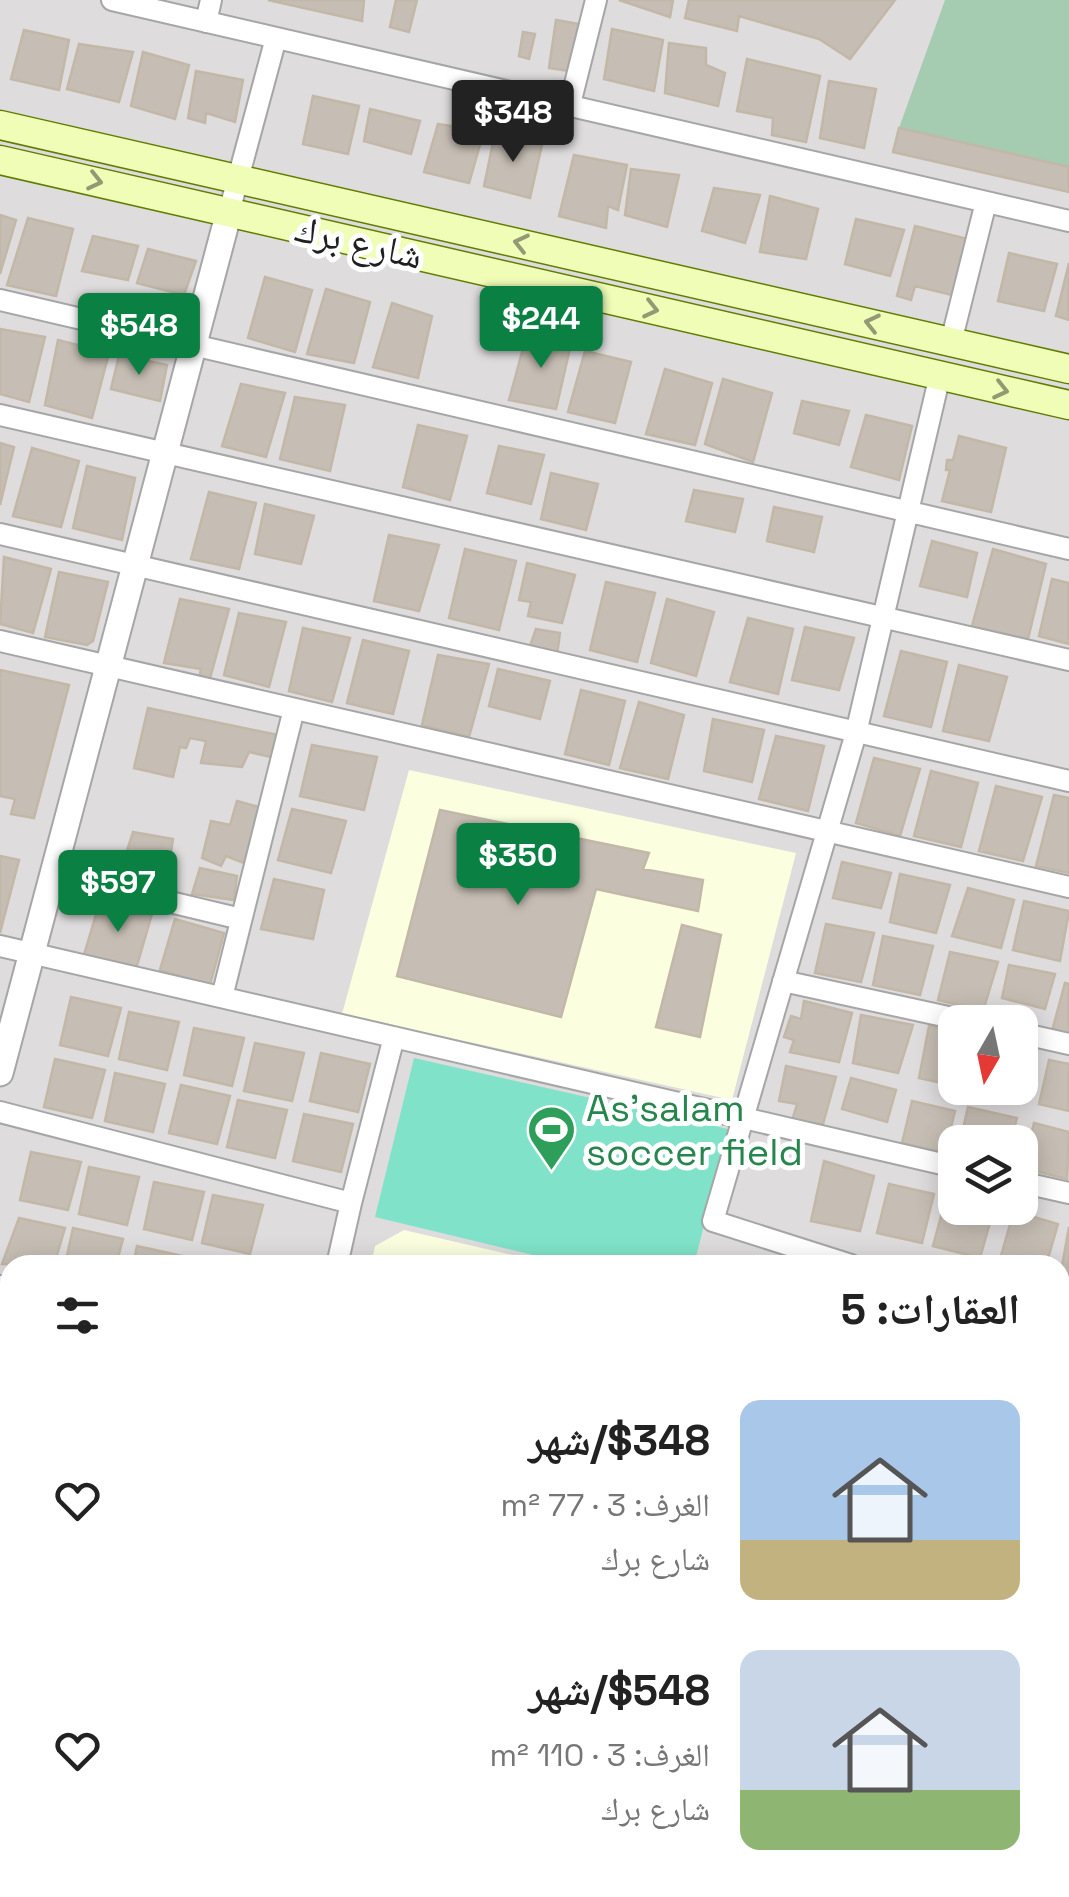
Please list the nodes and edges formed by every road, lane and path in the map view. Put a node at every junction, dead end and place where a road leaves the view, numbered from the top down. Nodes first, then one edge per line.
1 (112, 0) edge
2 (211, 0) edge
3 (596, 0) edge
4 (206, 22) junction
5 (276, 38) junction
6 (570, 104) junction
7 (0, 125) edge
8 (0, 160) edge
9 (238, 179) junction
10 (986, 202) junction
11 (229, 212) junction
12 (1069, 220) edge
13 (0, 300) edge
14 (950, 342) junction
15 (193, 346) junction
16 (1069, 369) edge
17 (940, 375) junction
18 (1069, 406) edge
19 (0, 415) edge
20 (164, 452) junction
21 (908, 513) junction
22 (0, 534) edge
23 (1069, 549) edge
24 (135, 565) junction
25 (884, 617) junction
26 (0, 640) edge
27 (1069, 660) edge
28 (108, 666) junction
29 (294, 709) junction
30 (856, 733) junction
31 (1069, 782) edge
32 (826, 834) junction
33 (52, 874) junction
34 (1069, 887) edge
35 (241, 919) junction
36 (0, 946) edge
37 (32, 954) junction
38 (783, 981) junction
39 (222, 998) junction
40 (938, 1015) edge
41 (394, 1037) junction
42 (1038, 1038) edge
43 (1069, 1044) edge
44 (0, 1073) edge
45 (0, 1112) edge
46 (743, 1120) junction
47 (938, 1164) edge
48 (1038, 1186) edge
49 (1069, 1193) edge
50 (351, 1202) junction
51 (339, 1255) edge
52 (820, 1255) edge

1 - 4 street
2 - 4 street
3 - 6 street
4 - 5 street
5 - 6 street
5 - 9 street
6 - 10 street
7 - 9 main road, شارع برك
8 -> 11 main road, شارع برك
9 - 11 street
14 -> 9 main road, شارع برك
10 - 12 street
10 - 14 street
11 - 15 street
11 -> 17 main road, شارع برك
13 - 15 street
14 - 16 main road, شارع برك
15 - 20 street
15 - 21 street
17 -> 18 main road, شارع برك
17 - 21 street
19 - 20 street
20 - 24 street
20 - 25 street
21 - 23 street
21 - 25 street
22 - 24 street
24 - 28 street
24 - 30 street
25 - 27 street
25 - 30 street
26 - 28 street
28 - 29 street
28 - 33 street
29 - 32 street
29 - 35 street
30 - 31 street
30 - 32 street
32 - 34 street
32 - 38 street
33 - 35 street
33 - 37 street
35 - 39 street
36 - 37 street
37 - 39 street
37 - 44 street
38 - 40 street
38 - 46 street
39 - 41 street
41 - 46 street
41 - 50 street
42 - 43 street
45 - 50 street
46 - 47 street
46 - 52 street
48 - 49 street
50 - 51 street

